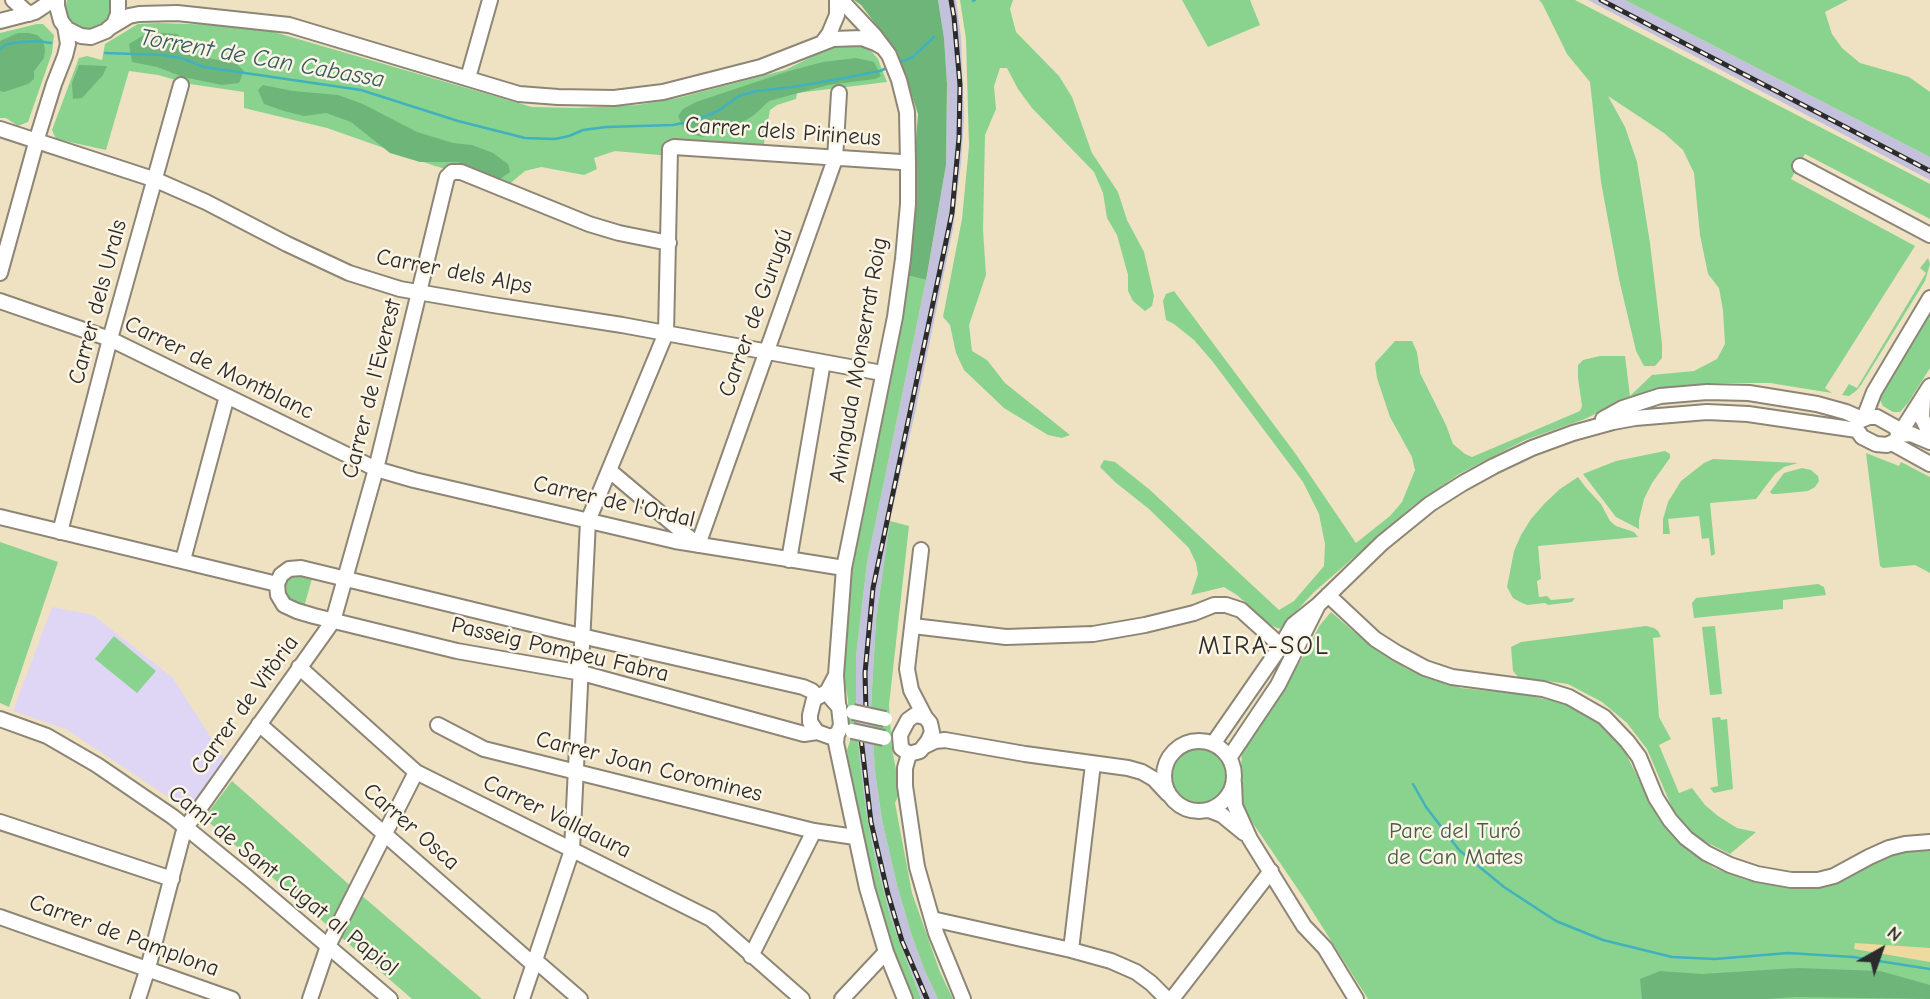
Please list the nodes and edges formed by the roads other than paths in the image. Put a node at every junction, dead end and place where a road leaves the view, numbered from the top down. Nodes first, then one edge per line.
1 (13, 0) edge
2 (55, 0) edge
3 (120, 0) edge
4 (490, 0) edge
5 (839, 0) edge
6 (32, 13) junction
7 (139, 14) junction
8 (0, 21) edge
9 (63, 23) junction
10 (109, 28) junction
11 (85, 36) junction
12 (822, 43) junction
13 (886, 52) junction
14 (65, 56) junction
15 (468, 78) junction
16 (181, 85) dead end
17 (839, 93) dead end
18 (0, 128) edge
19 (37, 141) junction
20 (835, 159) junction
21 (901, 162) dead end
22 (1800, 166) dead end
23 (156, 180) junction
24 (1930, 235) edge
25 (669, 243) junction
26 (0, 273) edge
27 (420, 292) junction
28 (1930, 298) edge
29 (0, 301) edge
30 (666, 333) junction
31 (110, 339) junction
32 (766, 351) junction
33 (823, 362) junction
34 (882, 373) junction
35 (1927, 391) edge
36 (227, 397) junction
37 (1861, 423) junction
38 (1573, 433) junction
39 (1930, 434) edge
40 (1897, 437) junction
41 (1930, 442) edge
42 (1930, 464) edge
43 (376, 469) junction
44 (610, 471) junction
45 (0, 517) edge
46 (588, 520) junction
47 (60, 532) junction
48 (698, 545) junction
49 (921, 550) dead end
50 (789, 559) junction
51 (183, 560) junction
52 (844, 568) junction
53 (347, 578) junction
54 (277, 584) junction
55 (1323, 600) junction
56 (333, 621) junction
57 (913, 626) junction
58 (582, 636) junction
59 (1281, 646) junction
60 (299, 667) junction
61 (582, 673) junction
62 (836, 675) junction
63 (820, 696) junction
64 (843, 708) junction
65 (0, 719) edge
66 (919, 720) junction
67 (259, 724) junction
68 (438, 725) dead end
69 (835, 733) junction
70 (950, 741) junction
71 (1213, 744) junction
72 (925, 746) junction
73 (904, 748) junction
74 (1171, 755) junction
75 (1229, 758) junction
76 (1093, 764) junction
77 (1128, 768) junction
78 (575, 771) junction
79 (415, 772) junction
80 (1234, 783) junction
81 (1168, 794) junction
82 (1209, 810) junction
83 (0, 822) edge
84 (187, 827) junction
85 (814, 831) junction
86 (385, 835) junction
87 (855, 837) junction
88 (1250, 839) junction
89 (205, 842) junction
90 (1930, 842) edge
91 (572, 850) junction
92 (178, 855) junction
93 (1270, 870) junction
94 (172, 879) junction
95 (0, 916) edge
96 (932, 919) junction
97 (328, 946) junction
98 (1071, 950) junction
99 (886, 951) junction
100 (751, 956) junction
101 (535, 963) junction
102 (148, 968) junction
103 (1348, 985) junction
104 (138, 999) edge
105 (232, 999) edge
106 (310, 999) edge
107 (390, 999) edge
108 (522, 999) edge
109 (580, 999) edge
110 (802, 999) edge
111 (842, 999) edge
112 (905, 999) edge
113 (963, 999) edge
114 (1169, 999) edge
115 (1340, 999) edge
116 (1356, 999) edge

1 - 6 street
2 - 6 street
2 - 9 street
3 - 7 street
3 - 10 street
4 - 15 street
5 - 12 street
5 - 13 street, Avinguda Monserrat Roig
6 - 8 street
6 - 9 street
7 - 10 street
7 - 15 street
9 - 11 street
9 - 14 street
10 - 11 street
11 - 14 street
12 - 13 street
12 - 15 street
13 - 34 street, Avinguda Monserrat Roig
14 - 19 street
16 - 23 street, Carrer dels Urals
17 - 20 street, Carrer de Gurugú
18 - 19 street, Carrer dels Alps
19 - 23 street, Carrer dels Alps
19 - 26 street
20 - 21 street, Carrer dels Pirineus
20 - 25 street, Carrer dels Pirineus
20 - 32 street, Carrer de Gurugú
22 - 24 street
23 - 27 street, Carrer dels Alps
23 - 31 street, Carrer dels Urals
25 - 27 street, Carrer de l'Everest
25 - 30 street
27 - 30 street, Carrer dels Alps
27 - 43 street, Carrer de l'Everest
28 - 37 street
29 - 31 street, Carrer de Montblanc
30 - 32 street, Carrer dels Alps
30 - 44 street
31 - 36 street, Carrer de Montblanc
31 - 47 street, Carrer dels Urals
32 - 33 street, Carrer dels Alps
32 - 48 street, Carrer de Gurugú
33 - 34 street, Carrer dels Alps
33 - 50 street
34 - 52 street, Avinguda Monserrat Roig
35 - 39 street
35 - 40 street
36 - 43 street, Carrer de Montblanc
36 - 51 street
37 - 38 street
37 - 38 street
37 - 40 street
37 - 40 street
38 - 55 street
40 - 41 street
40 - 42 street
43 - 46 street, Carrer de l'Ordal
43 - 53 street, Carrer de l'Everest
44 - 46 street
44 - 48 street
45 - 47 street
46 - 48 street, Carrer de l'Ordal
46 - 58 street
47 - 51 street
48 - 50 street, Carrer de l'Ordal
49 - 57 street
50 - 52 street, Carrer de l'Ordal
51 - 54 street
52 - 62 street, Avinguda Monserrat Roig
53 - 54 street, Passeig Pompeu Fabra
53 - 56 street
53 - 58 street, Passeig Pompeu Fabra
54 - 56 street, Passeig Pompeu Fabra
55 - 59 street
55 - 75 street
55 - 90 street
56 - 60 street, Carrer de Vitòria
56 - 61 street, Passeig Pompeu Fabra
57 - 59 street
57 - 66 street
58 - 61 street
58 - 63 street, Passeig Pompeu Fabra
59 - 71 street
60 - 67 street, Carrer de Vitòria
60 - 79 street, Carrer Valldaura
61 - 69 street, Passeig Pompeu Fabra
61 - 78 street
62 - 63 street, Avinguda Monserrat Roig
62 - 64 street, Avinguda Monserrat Roig
63 - 64 street
63 - 69 street
64 - 66 street, bridge
64 - 69 street
65 - 84 street, Camí de Sant Cugat al Papiol
66 - 70 street
66 - 72 street
66 - 73 street
67 - 84 street, Carrer de Vitòria
67 - 86 street, Carrer Osca
68 - 78 street, Carrer Joan Coromines
69 - 73 street, Passeig Pompeu Fabra, bridge
69 - 87 street
70 - 72 street
70 - 76 street
71 - 74 street
71 - 75 street
72 - 73 street
73 - 96 street
74 - 77 street
74 - 81 street
75 - 80 street
76 - 77 street
76 - 98 street
77 - 81 street
78 - 85 street, Carrer Joan Coromines
78 - 91 street
79 - 86 street
79 - 91 street, Carrer Valldaura
80 - 82 street
80 - 88 street
81 - 82 street
82 - 88 street
83 - 94 street
84 - 89 street, Camí de Sant Cugat al Papiol
84 - 92 street, Carrer de Vitòria
85 - 87 street, Carrer Joan Coromines
85 - 100 street
86 - 97 street
86 - 101 street, Carrer Osca
87 - 99 street
88 - 93 street
89 - 92 street
89 - 97 street, Camí de Sant Cugat al Papiol
91 - 100 street, Carrer Valldaura
91 - 101 street
92 - 94 street, Carrer de Vitòria
93 - 103 street
93 - 114 street
94 - 102 street, Carrer de Vitòria
95 - 102 street, Carrer de Pamplona
96 - 98 street
96 - 113 street
97 - 106 street
97 - 107 street, Camí de Sant Cugat al Papiol
98 - 114 street
99 - 111 street
99 - 112 street
100 - 110 street, Carrer Valldaura
101 - 108 street
101 - 109 street, Carrer Osca
102 - 104 street, Carrer de Vitòria
102 - 105 street, Carrer de Pamplona
103 - 115 street
103 - 116 street

